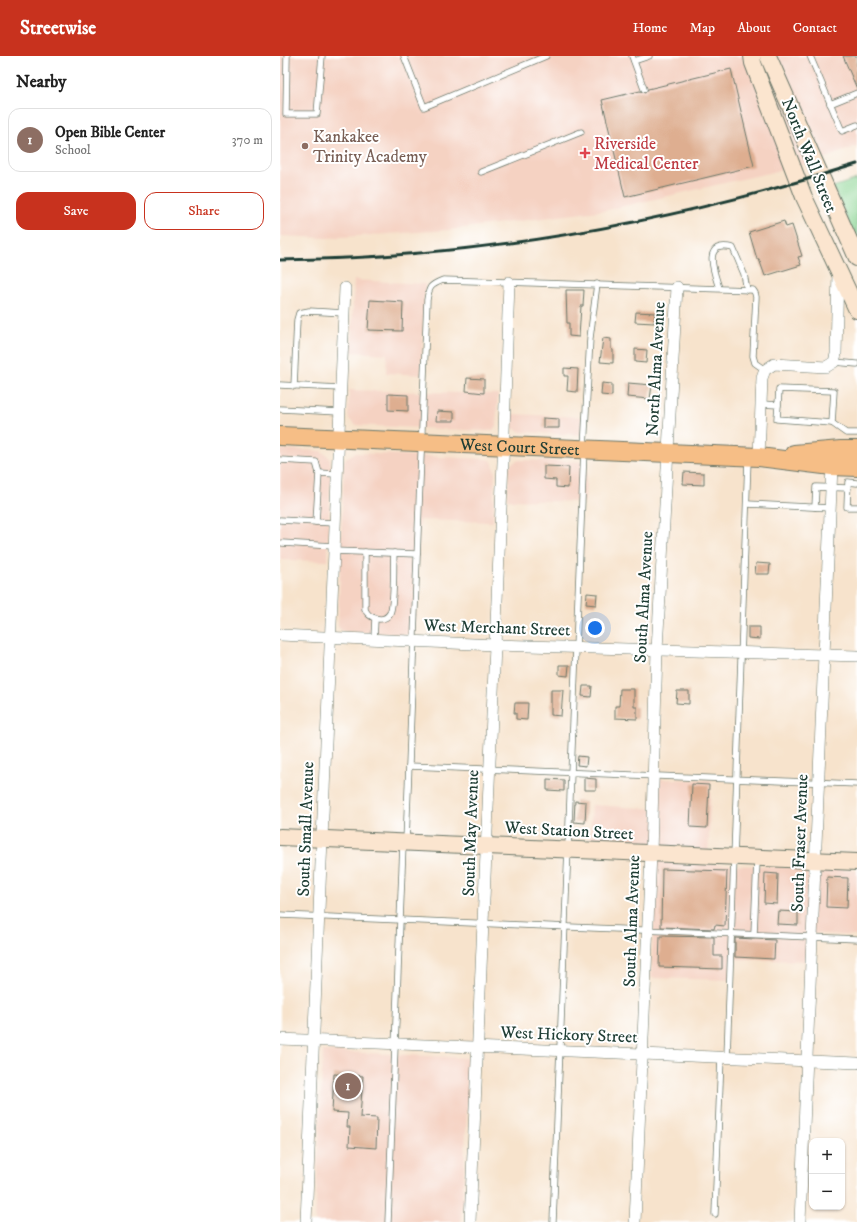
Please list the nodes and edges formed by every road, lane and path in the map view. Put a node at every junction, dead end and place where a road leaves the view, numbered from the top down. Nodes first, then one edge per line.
1 (288, 56) edge
2 (322, 56) edge
3 (404, 56) edge
4 (546, 56) edge
5 (649, 56) edge
6 (752, 56) edge
7 (768, 56) edge
8 (810, 56) edge
9 (633, 58) edge
10 (644, 89) dead end
11 (857, 93) edge
12 (830, 104) junction
13 (857, 125) edge
14 (581, 132) dead end
15 (481, 172) dead end
16 (857, 258) edge
17 (838, 269) junction
18 (509, 282) junction
19 (597, 284) junction
20 (677, 287) junction
21 (345, 288) dead end
22 (719, 288) junction
23 (747, 290) junction
24 (857, 310) edge
25 (344, 313) junction
26 (834, 362) junction
27 (857, 364) edge
28 (765, 370) junction
29 (280, 385) edge
30 (294, 386) junction
31 (340, 388) junction
32 (761, 404) junction
33 (778, 405) junction
34 (280, 409) edge
35 (339, 412) junction
36 (832, 424) junction
37 (857, 433) edge
38 (280, 436) edge
39 (338, 438) junction
40 (421, 442) junction
41 (503, 445) junction
42 (584, 449) junction
43 (857, 450) edge
44 (667, 453) junction
45 (754, 456) junction
46 (280, 460) edge
47 (832, 466) junction
48 (857, 467) edge
49 (319, 473) junction
50 (336, 474) junction
51 (857, 483) edge
52 (832, 487) junction
53 (848, 488) junction
54 (747, 504) junction
55 (815, 507) junction
56 (857, 507) edge
57 (831, 508) junction
58 (280, 520) edge
59 (316, 522) junction
60 (334, 523) junction
61 (282, 543) dead end
62 (333, 548) junction
63 (365, 552) junction
64 (394, 553) junction
65 (417, 554) junction
66 (375, 619) junction
67 (280, 635) edge
68 (330, 637) junction
69 (374, 639) junction
70 (413, 641) junction
71 (495, 645) junction
72 (577, 648) junction
73 (657, 650) junction
74 (741, 652) junction
75 (824, 654) junction
76 (857, 656) edge
77 (409, 766) junction
78 (489, 770) junction
79 (572, 773) junction
80 (653, 776) junction
81 (736, 780) junction
82 (819, 783) junction
83 (857, 784) edge
84 (280, 837) edge
85 (322, 838) junction
86 (405, 842) junction
87 (486, 846) junction
88 (569, 849) junction
89 (651, 853) junction
90 (734, 856) junction
91 (757, 858) junction
92 (816, 860) junction
93 (857, 862) edge
94 (280, 915) edge
95 (318, 917) junction
96 (400, 920) junction
97 (483, 923) junction
98 (566, 927) junction
99 (648, 930) junction
100 (730, 933) junction
101 (754, 934) junction
102 (812, 937) junction
103 (857, 939) edge
104 (280, 1039) edge
105 (314, 1041) junction
106 (395, 1044) junction
107 (478, 1047) junction
108 (560, 1051) junction
109 (642, 1054) junction
110 (724, 1057) junction
111 (807, 1061) junction
112 (857, 1063) edge
113 (715, 1214) dead end
114 (306, 1222) edge
115 (388, 1222) edge
116 (470, 1222) edge
117 (554, 1222) edge
118 (635, 1222) edge
119 (800, 1222) edge

1 - 2 lane
3 - 4 lane
5 - 9 lane
6 - 17 main road, North Wall Street
7 - 16 main road, North Wall Street
8 - 12 lane
9 - 10 lane
11 - 12 lane
12 - 13 lane
14 - 15 lane
17 - 24 main road, North Wall Street
17 - 26 street
18 - 19 lane
18 - 40 lane
18 - 41 street, South May Avenue
19 - 20 lane
19 - 42 lane
20 - 22 lane
20 - 44 street, North Alma Avenue
21 - 25 street, South Small Avenue
22 - 23 lane
22 - 23 lane
23 - 28 lane
25 - 30 lane
25 - 31 street, South Small Avenue
26 - 27 lane
26 - 28 street
28 - 32 street
29 - 30 lane
30 - 31 lane
31 - 35 street, South Small Avenue
32 - 33 lane
32 - 45 street
33 - 36 lane
33 - 36 lane
34 - 35 lane
35 - 39 street, South Small Avenue
36 - 37 lane
38 - 39 main road, West Court Street
39 - 40 main road, West Court Street
39 - 50 street, South Small Avenue
40 - 41 main road, West Court Street
40 - 65 lane
41 - 42 main road, West Court Street
41 - 71 street, South May Avenue
42 - 44 main road, West Court Street
42 - 72 lane
43 - 45 main road, West Court Street
44 - 45 main road, West Court Street
44 - 73 street, South Alma Avenue
45 - 47 main road, West Court Street
45 - 54 lane
46 - 49 lane
47 - 48 main road, West Court Street
47 - 52 street, South Fraser Avenue
49 - 50 lane
49 - 59 lane
50 - 60 street, South Small Avenue
51 - 53 lane
52 - 53 lane
52 - 55 lane
52 - 57 street, South Fraser Avenue
53 - 56 lane
54 - 55 lane
54 - 74 lane
55 - 57 lane
57 - 75 street, South Fraser Avenue
58 - 59 lane
59 - 60 lane
60 - 62 street, South Small Avenue
61 - 62 lane
62 - 63 lane
62 - 68 street, South Small Avenue
63 - 64 lane
63 - 66 lane
64 - 65 lane
64 - 66 lane
65 - 70 lane
66 - 69 lane
67 - 68 street, West Merchant Street
68 - 69 street, West Merchant Street
68 - 85 street, South Small Avenue
69 - 70 street, West Merchant Street
70 - 71 street, West Merchant Street
70 - 77 lane
71 - 72 street, West Merchant Street
71 - 78 street, South May Avenue
72 - 73 street, West Merchant Street
72 - 79 lane
73 - 74 street, West Merchant Street
73 - 80 street, South Alma Avenue
74 - 75 street, West Merchant Street
74 - 81 lane
75 - 76 street, West Merchant Street
75 - 82 street, South Fraser Avenue
77 - 78 lane
77 - 86 lane
78 - 79 lane
78 - 87 street, South May Avenue
79 - 80 lane
79 - 88 lane
80 - 81 lane
80 - 89 street, South Alma Avenue
81 - 82 lane
81 - 90 lane
82 - 83 lane
82 - 92 street, South Fraser Avenue
84 - 85 main road, West Station Street
85 - 86 main road, West Station Street
85 - 95 street, South Small Avenue
86 - 87 main road, West Station Street
86 - 96 lane
87 - 88 main road, West Station Street
87 - 97 street, South May Avenue
88 - 89 main road, West Station Street
88 - 98 lane
89 - 90 main road, West Station Street
89 - 99 street, South Alma Avenue
90 - 91 main road, West Station Street
90 - 100 lane
91 - 92 main road, West Station Street
91 - 101 lane
92 - 93 main road, West Station Street
92 - 102 street, South Fraser Avenue
94 - 95 lane
95 - 96 lane
95 - 105 street, South Small Avenue
96 - 97 lane
96 - 106 lane
97 - 98 lane
97 - 107 street, South May Avenue
98 - 99 lane
98 - 108 lane
99 - 100 lane
99 - 109 street, South Alma Avenue
100 - 101 lane
100 - 110 lane
101 - 102 lane
102 - 103 lane
102 - 111 street, South Fraser Avenue
104 - 105 street, West Hickory Street
105 - 106 street, West Hickory Street
105 - 114 street, South Small Avenue
106 - 107 street, West Hickory Street
106 - 115 lane
107 - 108 street, West Hickory Street
107 - 116 street, South May Avenue
108 - 109 street, West Hickory Street
108 - 117 lane
109 - 110 street, West Hickory Street
109 - 118 street, South Alma Avenue
110 - 111 street, West Hickory Street
110 - 113 lane
111 - 112 street, West Hickory Street
111 - 119 street, South Fraser Avenue

